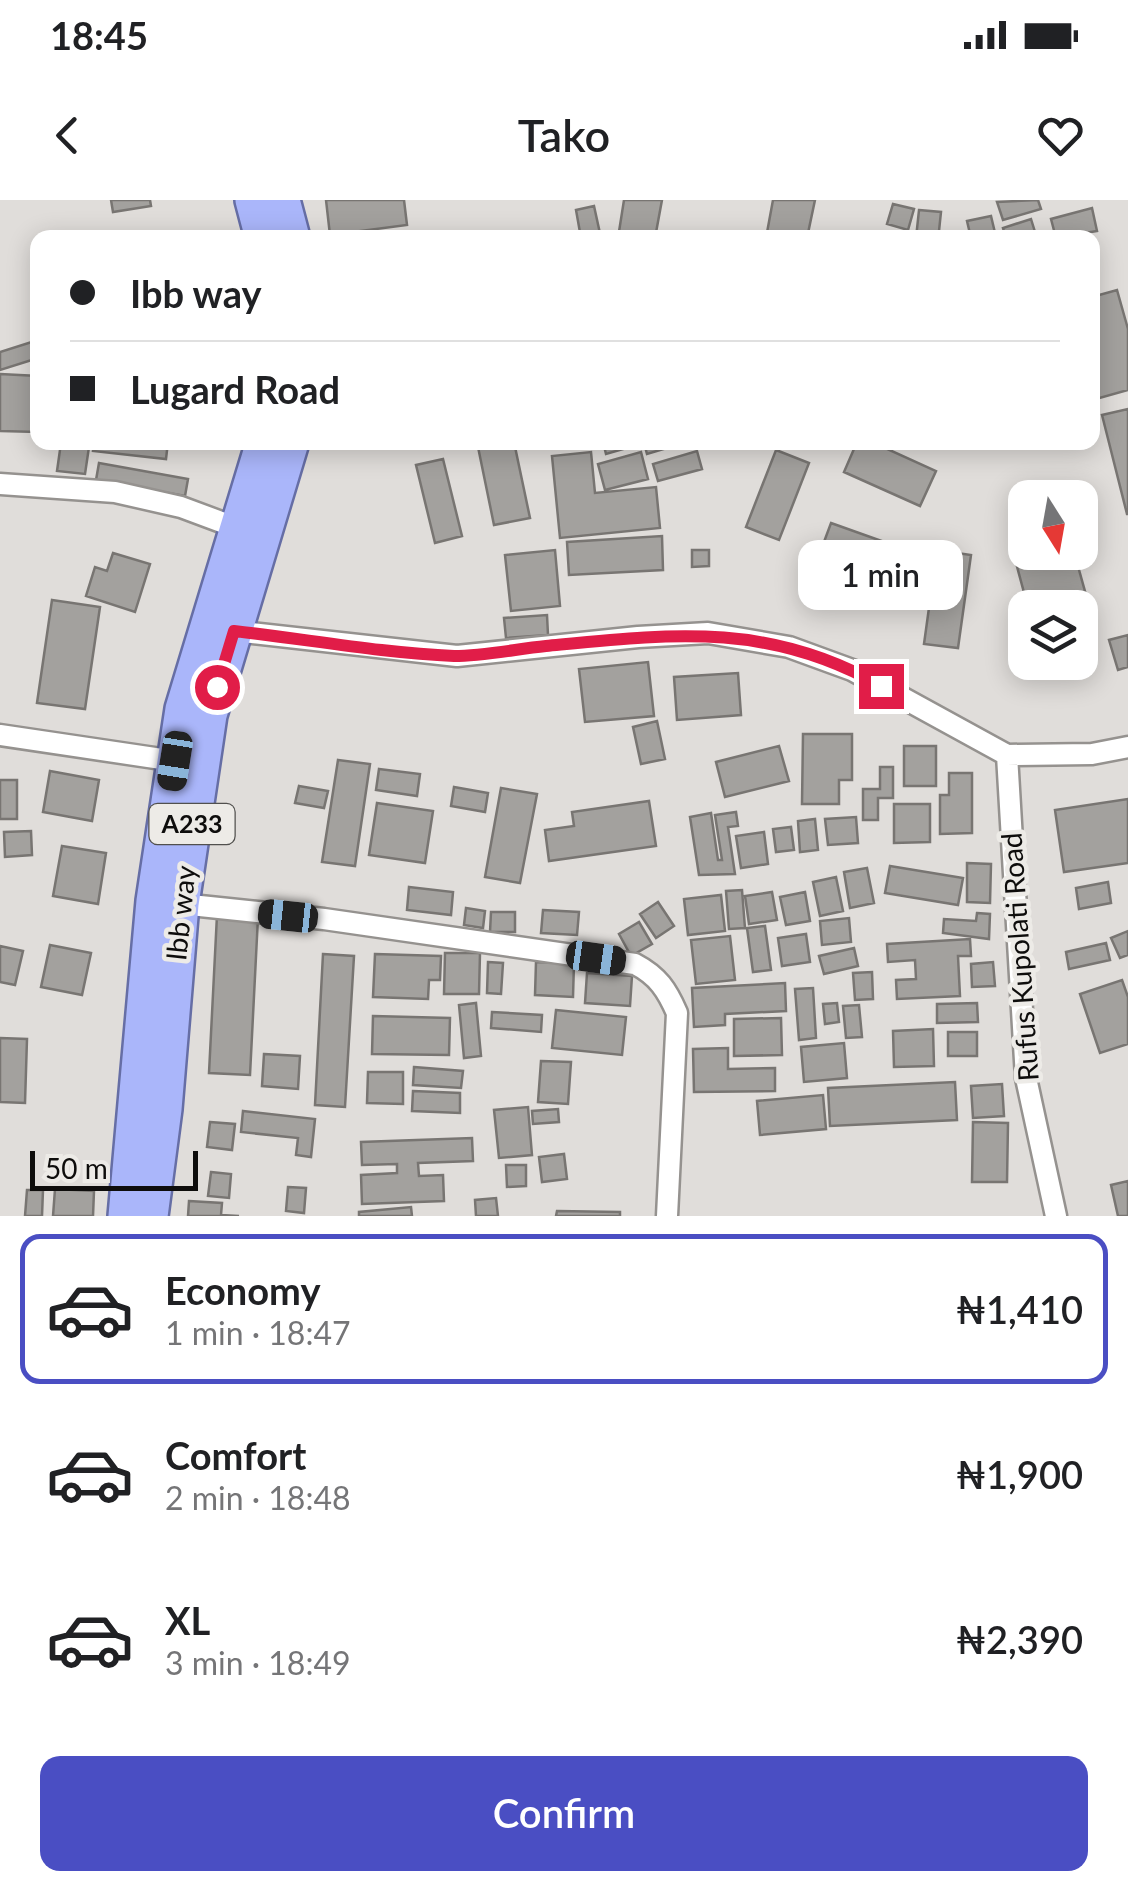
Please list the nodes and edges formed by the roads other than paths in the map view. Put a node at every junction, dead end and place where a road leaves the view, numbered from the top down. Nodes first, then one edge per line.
1 (253, 200) edge
2 (282, 200) edge
3 (261, 230) edge
4 (290, 230) edge
5 (262, 450) edge
6 (288, 450) edge
7 (0, 484) edge
8 (240, 530) junction
9 (220, 629) junction
10 (0, 735) edge
11 (1128, 746) edge
12 (1007, 755) junction
13 (175, 761) junction
14 (181, 904) junction
15 (126, 1216) edge
16 (150, 1216) edge
17 (666, 1216) edge
18 (1056, 1216) edge

1 - 3 highway
2 - 4 highway
5 - 8 highway, A233
6 - 9 highway, Ibb way / A233
7 - 8 street
8 - 9 highway, A233
9 - 12 street
9 - 13 highway, A233
9 - 14 highway, Ibb way / A233
10 - 13 street
11 - 12 street
12 - 18 street, Rufus Kupolati Road
13 - 15 highway, A233
14 - 16 highway, Ibb way / A233
14 - 17 street

